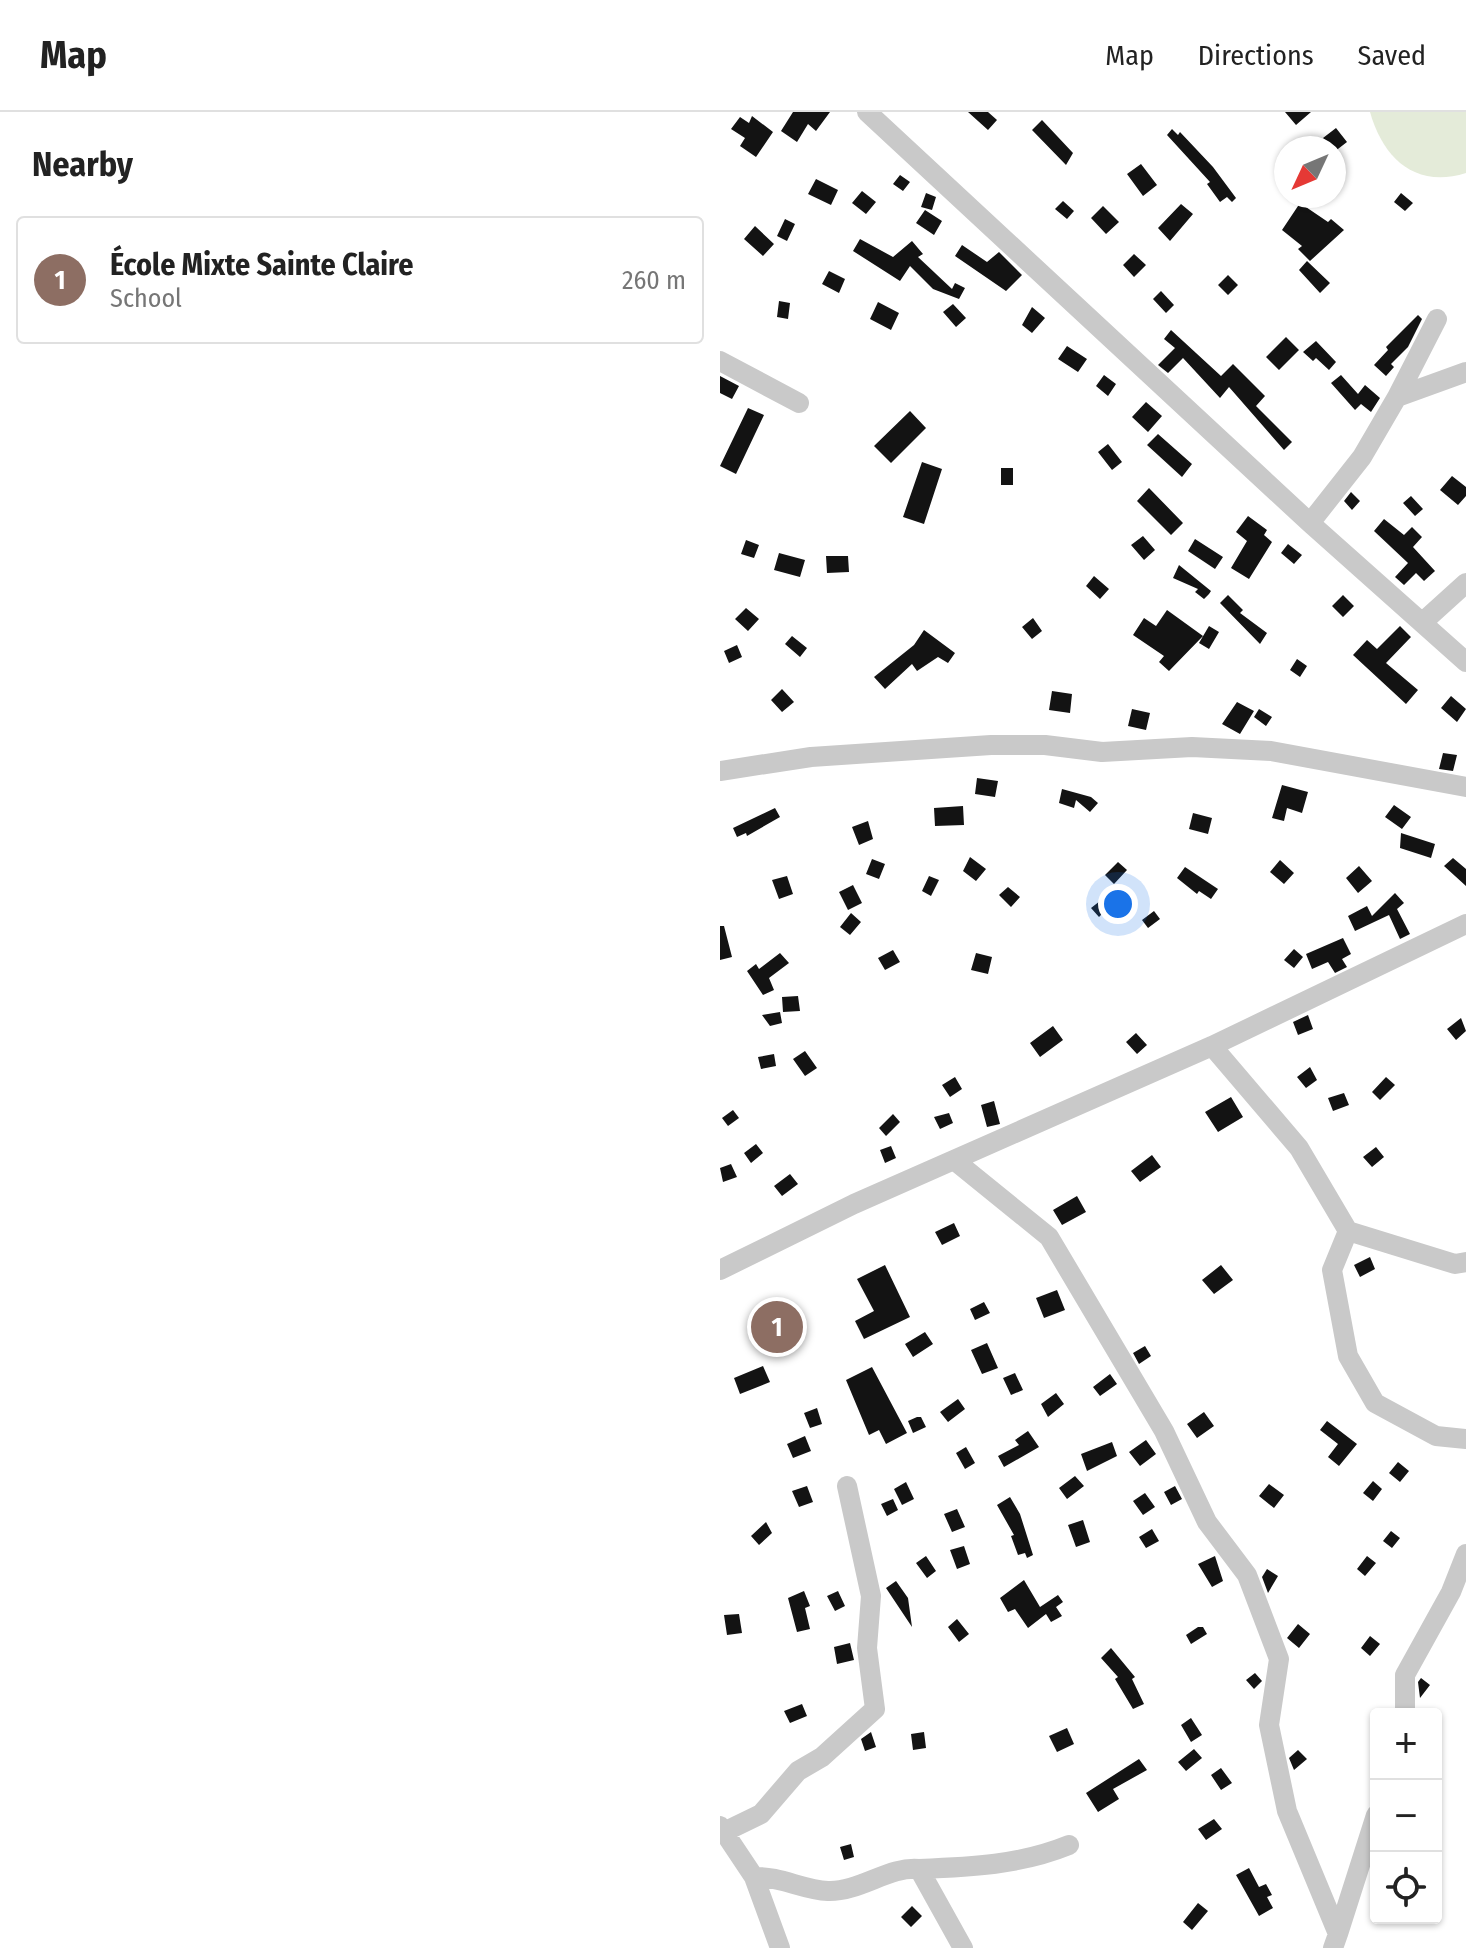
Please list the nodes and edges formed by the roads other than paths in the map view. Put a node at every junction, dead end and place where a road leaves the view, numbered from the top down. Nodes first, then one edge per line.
1 (867, 112) edge
2 (1437, 319) dead end
3 (720, 361) edge
4 (1466, 372) edge
5 (1397, 397) junction
6 (799, 403) dead end
7 (1310, 523) junction
8 (1466, 583) edge
9 (1424, 621) junction
10 (1466, 662) edge
11 (720, 771) edge
12 (1466, 787) edge
13 (1466, 924) edge
14 (1212, 1046) junction
15 (954, 1160) junction
16 (1348, 1231) junction
17 (1466, 1262) edge
18 (720, 1270) edge
19 (1466, 1439) edge
20 (847, 1486) dead end
21 (1466, 1554) edge
22 (1405, 1708) edge
23 (721, 1830) edge
24 (1370, 1833) edge
25 (1069, 1845) dead end
26 (919, 1869) junction
27 (754, 1877) junction
28 (1335, 1941) edge
29 (780, 1948) edge
30 (963, 1948) edge

1 - 7 street
2 - 5 street
3 - 6 street
4 - 5 street
5 - 7 street
7 - 9 street
8 - 9 street
9 - 10 street
11 - 12 street
13 - 14 street
14 - 15 street
14 - 16 street
15 - 18 street
15 - 28 street
16 - 17 street
16 - 19 street
20 - 23 street
21 - 22 street
23 - 27 street
24 - 28 street
25 - 26 street
26 - 27 street
26 - 30 street
27 - 29 street

